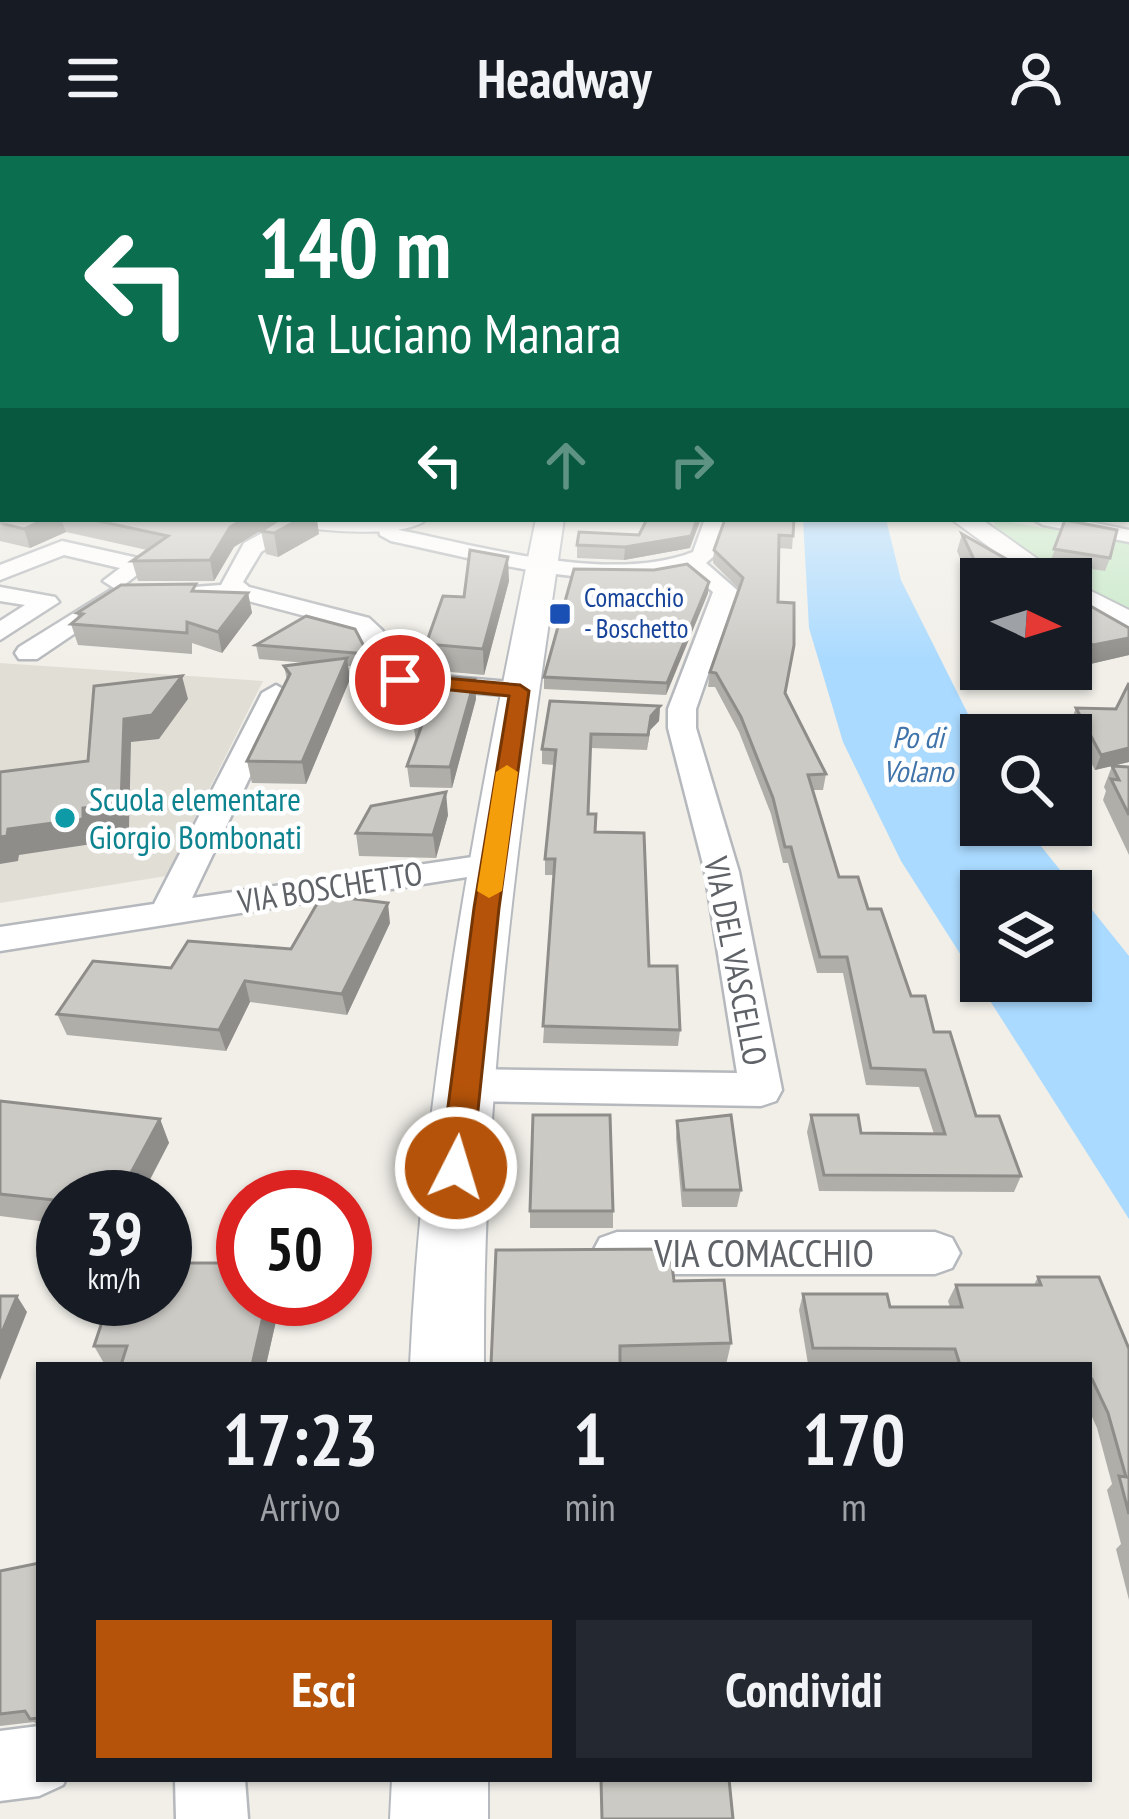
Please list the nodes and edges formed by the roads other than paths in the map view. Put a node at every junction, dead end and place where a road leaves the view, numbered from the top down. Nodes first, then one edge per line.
1 (298, 522) edge
2 (387, 522) edge
3 (714, 522) edge
4 (968, 522) edge
5 (1058, 522) edge
6 (552, 532) edge
7 (1129, 536) edge
8 (1021, 558) edge
9 (692, 563) junction
10 (0, 573) edge
11 (115, 581) dead end
12 (241, 592) junction
13 (0, 594) edge
14 (1092, 602) edge
15 (1129, 623) edge
16 (0, 632) edge
17 (28, 653) dead end
18 (276, 694) edge
19 (526, 698) junction
20 (493, 864) junction
21 (167, 913) junction
22 (0, 939) edge
23 (464, 1084) junction
24 (565, 1253) edge
25 (935, 1253) dead end
26 (448, 1362) edge
27 (36, 1761) edge
28 (0, 1766) edge
29 (211, 1782) edge
30 (440, 1782) edge
31 (212, 1819) edge
32 (439, 1819) edge

1 - 12 street
2 - 6 street
3 - 9 street
4 - 8 street
5 - 7 street
6 - 9 street
6 - 19 main road
9 - 23 street, VIA DEL VASCELLO
10 - 11 street
12 - 17 street
12 - 19 street
13 - 16 street
14 - 15 street
18 - 21 street, VIA BOSCHETTO
19 - 20 main road
20 - 21 street, VIA BOSCHETTO
20 - 23 main road
21 - 22 street, VIA BOSCHETTO
23 - 26 main road
24 - 25 street, VIA COMACCHIO
27 - 28 street
29 - 31 street
30 - 32 main road

